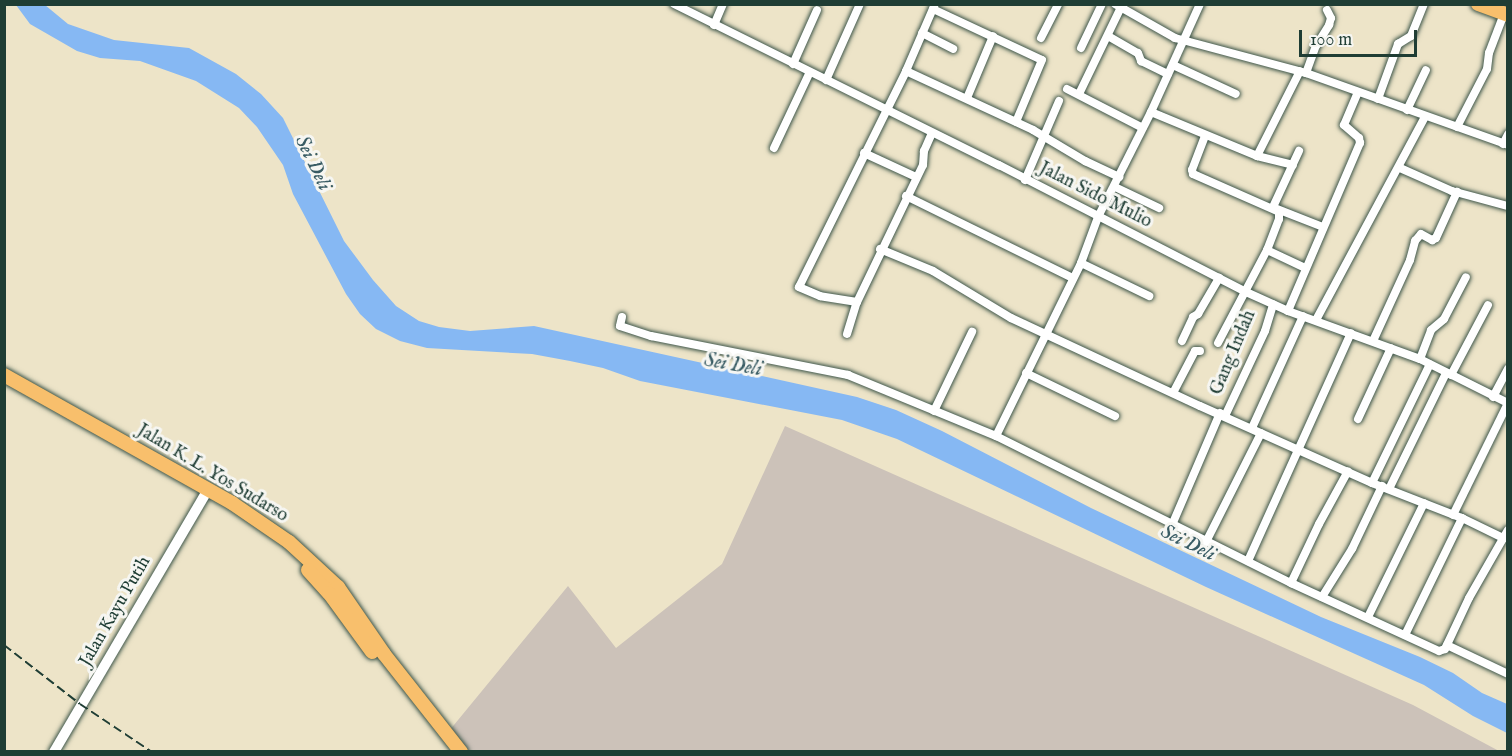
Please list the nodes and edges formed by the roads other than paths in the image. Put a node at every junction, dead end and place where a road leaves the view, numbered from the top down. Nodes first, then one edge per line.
1 (674, 4) edge
2 (723, 4) edge
3 (860, 4) edge
4 (1058, 4) edge
5 (1102, 4) edge
6 (1200, 4) edge
7 (1424, 4) edge
8 (1478, 4) edge
9 (1118, 6) edge
10 (934, 7) edge
11 (817, 10) dead end
12 (1327, 10) dead end
13 (1506, 14) edge
14 (714, 25) junction
15 (922, 33) junction
16 (993, 36) junction
17 (1108, 36) junction
18 (1041, 38) dead end
19 (1185, 40) junction
20 (1081, 48) dead end
21 (952, 49) dead end
22 (793, 64) junction
23 (1171, 70) junction
24 (1425, 70) dead end
25 (906, 71) junction
26 (810, 72) junction
27 (1303, 72) junction
28 (826, 80) junction
29 (1067, 89) dead end
30 (1358, 92) junction
31 (1079, 94) junction
32 (1236, 94) dead end
33 (967, 98) junction
34 (1378, 99) junction
35 (1059, 101) dead end
36 (1407, 110) junction
37 (887, 111) junction
38 (1151, 112) junction
39 (1425, 117) junction
40 (1016, 122) junction
41 (1457, 127) junction
42 (1143, 128) junction
43 (932, 133) junction
44 (1508, 134) edge
45 (1044, 136) junction
46 (1205, 136) junction
47 (1505, 144) edge
48 (774, 148) dead end
49 (1299, 151) dead end
50 (864, 153) junction
51 (1257, 156) junction
52 (1293, 165) junction
53 (1400, 168) junction
54 (916, 177) junction
55 (1120, 177) junction
56 (1025, 180) junction
57 (1115, 187) junction
58 (1457, 192) junction
59 (906, 196) junction
60 (1508, 206) edge
61 (1160, 208) dead end
62 (1275, 208) junction
63 (1098, 217) junction
64 (1323, 227) junction
65 (880, 249) junction
66 (1267, 250) junction
67 (1081, 263) junction
68 (1305, 268) junction
69 (1466, 277) dead end
70 (1073, 278) junction
71 (1219, 278) junction
72 (1246, 291) junction
73 (1149, 296) dead end
74 (857, 302) junction
75 (1273, 304) junction
76 (1488, 305) dead end
77 (1288, 311) junction
78 (1303, 316) junction
79 (622, 317) dead end
80 (1316, 320) junction
81 (972, 332) dead end
82 (1351, 333) junction
83 (847, 334) dead end
84 (1047, 334) junction
85 (1182, 341) dead end
86 (1373, 341) junction
87 (1218, 343) dead end
88 (1391, 348) junction
89 (1200, 351) dead end
90 (1420, 359) junction
91 (1430, 364) junction
92 (1508, 369) edge
93 (1026, 373) junction
94 (1449, 374) junction
95 (4, 375) edge
96 (4, 386) edge
97 (1173, 393) junction
98 (1493, 397) junction
99 (1508, 403) edge
100 (934, 411) junction
101 (1223, 415) junction
102 (1115, 416) dead end
103 (1358, 419) dead end
104 (1252, 428) junction
105 (1261, 432) junction
106 (996, 436) junction
107 (1299, 450) junction
108 (1348, 471) junction
109 (1372, 483) junction
110 (1386, 488) junction
111 (206, 493) junction
112 (1424, 503) junction
113 (1458, 516) junction
114 (1172, 525) junction
115 (1508, 530) edge
116 (1503, 538) junction
117 (1206, 542) junction
118 (1248, 561) junction
119 (1291, 584) junction
120 (1322, 597) junction
121 (1368, 617) junction
122 (1405, 635) junction
123 (1447, 645) junction
124 (1508, 674) edge
125 (54, 752) edge
126 (452, 752) edge
127 (460, 752) edge

1 - 14 street, Jalan Sido Mulio
2 - 14 street
3 - 28 street
4 - 18 street
5 - 20 street
6 - 19 street
7 - 34 street
8 - 13 main road
9 - 17 street
9 - 19 street
10 - 15 street
10 - 16 street
11 - 22 street
12 - 27 street
13 - 41 street
14 - 22 street, Jalan Sido Mulio
15 - 21 street
15 - 25 street
16 - 33 street
16 - 40 street
17 - 23 street
17 - 31 street
19 - 23 street
19 - 27 street
22 - 26 street, Jalan Sido Mulio
23 - 32 street
23 - 38 street
24 - 36 street
25 - 33 street
25 - 37 street
26 - 28 street, Jalan Sido Mulio
26 - 48 street
27 - 30 street
27 - 51 street
28 - 37 street, Jalan Sido Mulio
29 - 31 street
30 - 34 street
30 - 64 street
31 - 42 street
33 - 40 street
34 - 36 street
35 - 45 street
36 - 39 street
37 - 43 street, Jalan Sido Mulio
37 - 50 street
38 - 42 street
38 - 46 street
39 - 41 street
39 - 53 street
40 - 45 street
41 - 47 street
42 - 55 street
43 - 54 street
43 - 56 street, Jalan Sido Mulio
44 - 47 street
45 - 55 street
45 - 56 street
46 - 51 street
46 - 62 street
49 - 52 street
50 - 54 street
50 - 74 street
51 - 52 street
52 - 62 street
53 - 58 street
53 - 80 street
54 - 59 street
55 - 57 street
56 - 63 street, Jalan Sido Mulio
57 - 61 street
57 - 63 street
58 - 60 street
58 - 86 street
59 - 65 street
59 - 70 street
62 - 64 street
62 - 66 street
63 - 67 street
63 - 71 street, Jalan Sido Mulio
64 - 68 street
65 - 74 street
65 - 84 street
66 - 68 street
66 - 72 street
67 - 70 street
67 - 73 street
68 - 77 street
69 - 90 street
70 - 84 street
71 - 72 street, Jalan Sido Mulio
71 - 85 street
72 - 75 street, Jalan Sido Mulio
72 - 87 street
74 - 83 street
75 - 77 street, Jalan Sido Mulio
75 - 101 street, Gang Indah
76 - 94 street
77 - 78 street, Jalan Sido Mulio
78 - 80 street, Jalan Sido Mulio
78 - 104 street
79 - 100 street
80 - 82 street, Jalan Sido Mulio
81 - 100 street
82 - 86 street, Jalan Sido Mulio
82 - 107 street
84 - 93 street
84 - 97 street
86 - 88 street, Jalan Sido Mulio
88 - 90 street, Jalan Sido Mulio
88 - 103 street
89 - 97 street
90 - 91 street, Jalan Sido Mulio
91 - 94 street, Jalan Sido Mulio
91 - 109 street
92 - 98 street
93 - 102 street
93 - 106 street
94 - 98 street, Jalan Sido Mulio
94 - 110 street
95 - 111 main road, Jalan K. L. Yos Sudarso
96 - 111 main road, Jalan K. L. Yos Sudarso
97 - 101 street
98 - 99 street, Jalan Sido Mulio
99 - 113 street
100 - 106 street
101 - 104 street
101 - 114 street, Gang Indah
104 - 105 street
105 - 107 street
105 - 117 street
106 - 114 street
107 - 108 street
107 - 118 street
108 - 109 street
108 - 119 street
109 - 110 street
110 - 112 street
110 - 120 street
111 - 125 street, Jalan Kayu Putih
111 - 126 main road, Jalan K. L. Yos Sudarso
111 - 127 main road, Jalan K. L. Yos Sudarso
112 - 113 street
112 - 121 street
113 - 116 street
113 - 122 street
114 - 117 street
115 - 116 street
116 - 123 street
117 - 118 street
118 - 119 street
119 - 120 street
120 - 121 street
121 - 122 street
122 - 123 street
123 - 124 street

